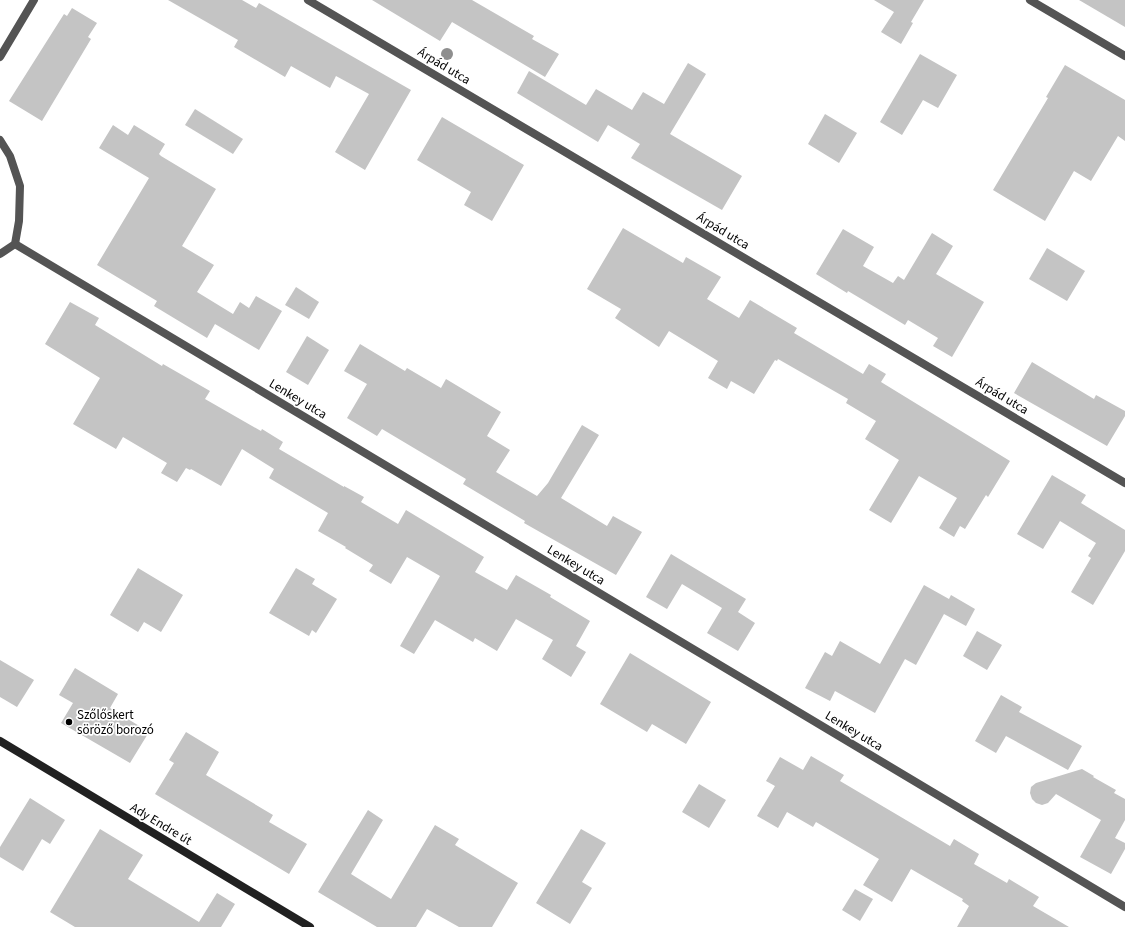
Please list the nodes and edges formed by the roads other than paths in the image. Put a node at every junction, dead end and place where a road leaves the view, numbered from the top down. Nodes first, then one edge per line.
1 (34, 0) edge
2 (308, 0) edge
3 (1030, 0) edge
4 (1125, 56) edge
5 (0, 57) edge
6 (0, 140) edge
7 (15, 244) junction
8 (0, 254) edge
9 (1125, 483) edge
10 (0, 741) edge
11 (1125, 907) edge
12 (310, 927) edge

1 - 5 street
2 - 9 street, Árpád utca
3 - 4 street
6 - 7 street
7 - 8 street
7 - 11 street, Lenkey utca
10 - 12 street, Ady Endre út

